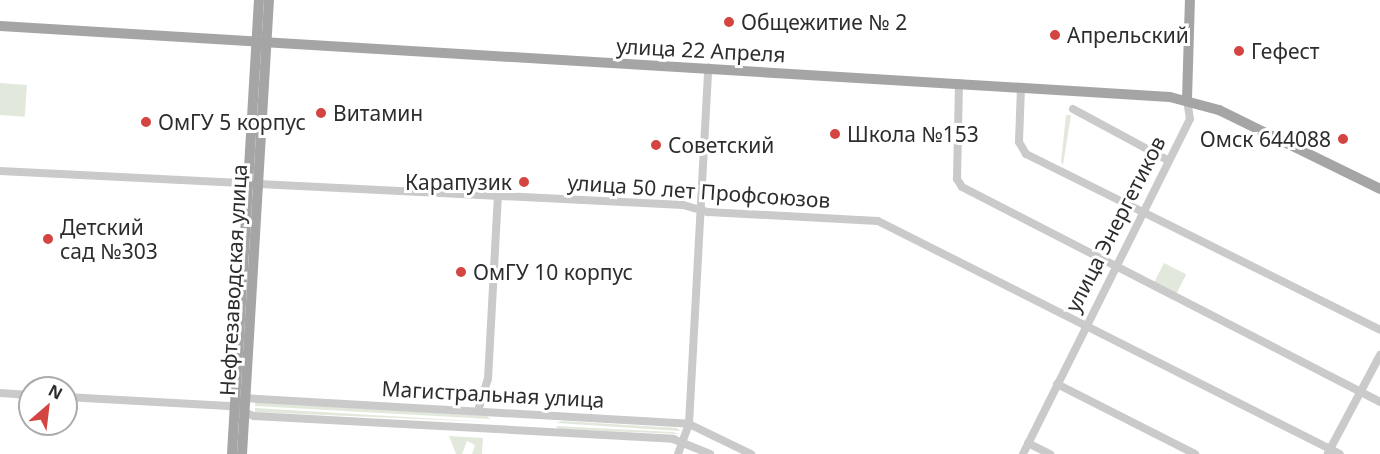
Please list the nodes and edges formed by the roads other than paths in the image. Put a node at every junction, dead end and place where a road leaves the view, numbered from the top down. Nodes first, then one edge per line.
1 (259, 0) edge
2 (269, 0) edge
3 (1190, 0) edge
4 (0, 27) edge
5 (263, 37) junction
6 (243, 41) junction
7 (280, 43) junction
8 (262, 55) junction
9 (708, 68) junction
10 (959, 83) junction
11 (1021, 87) junction
12 (1187, 99) junction
13 (1073, 109) dead end
14 (1168, 161) junction
15 (0, 171) edge
16 (252, 184) junction
17 (1380, 189) edge
18 (498, 196) junction
19 (699, 208) junction
20 (1143, 213) junction
21 (1115, 267) junction
22 (1086, 324) junction
23 (1380, 330) edge
24 (1380, 355) edge
25 (1057, 384) junction
26 (0, 393) edge
27 (1361, 393) junction
28 (18, 394) edge
29 (78, 398) edge
30 (1380, 402) edge
31 (238, 406) junction
32 (478, 411) junction
33 (689, 424) junction
34 (684, 442) junction
35 (1028, 443) junction
36 (1329, 452) edge
37 (232, 454) edge
38 (242, 454) edge
39 (678, 454) edge
40 (710, 454) edge
41 (751, 454) edge
42 (1023, 454) edge
43 (1050, 454) edge
44 (1195, 454) edge
45 (1340, 454) edge

1 - 5 main road, Нефтезаводская улица
2 - 5 main road, Нефтезаводская улица
3 - 12 main road, улица Энергетиков
4 - 6 main road, улица 22 Апреля
5 - 6 main road, улица 22 Апреля
5 - 7 main road, улица 22 Апреля
5 - 8 main road, Нефтезаводская улица
6 - 8 main road
7 - 8 main road
7 - 9 main road, улица 22 Апреля
8 - 16 main road, Нефтезаводская улица
9 - 10 main road, улица 22 Апреля
9 - 19 street
10 - 11 main road, улица 22 Апреля
10 - 21 street
11 - 12 main road, улица 22 Апреля
11 - 20 street
12 - 14 street, улица Энергетиков
12 - 17 main road, улица 22 Апреля
13 - 14 street
14 - 20 street, улица Энергетиков
15 - 16 street, улица 50 лет Профсоюзов
16 - 18 street, улица 50 лет Профсоюзов
16 - 31 main road, Нефтезаводская улица
18 - 19 street, улица 50 лет Профсоюзов
18 - 32 street
19 - 22 street, улица 50 лет Профсоюзов
19 - 33 street
20 - 21 street, улица Энергетиков
20 - 23 street
21 - 22 street, улица Энергетиков
21 - 27 street
22 - 25 street, улица Энергетиков
22 - 36 street, улица 50 лет Профсоюзов
24 - 27 street
25 - 35 street, улица Энергетиков
25 - 44 street
26 - 28 street
27 - 30 street
27 - 36 street
29 - 31 street, Магистральная улица
31 - 32 street, Магистральная улица
31 - 34 street, Магистральная улица
31 - 37 main road, Нефтезаводская улица
31 - 38 main road, Нефтезаводская улица
32 - 33 street, Магистральная улица
33 - 34 street
33 - 41 street, Магистральная улица
34 - 39 street
34 - 40 street, Магистральная улица
35 - 42 street, улица Энергетиков
35 - 43 street
36 - 45 street, улица 50 лет Профсоюзов

